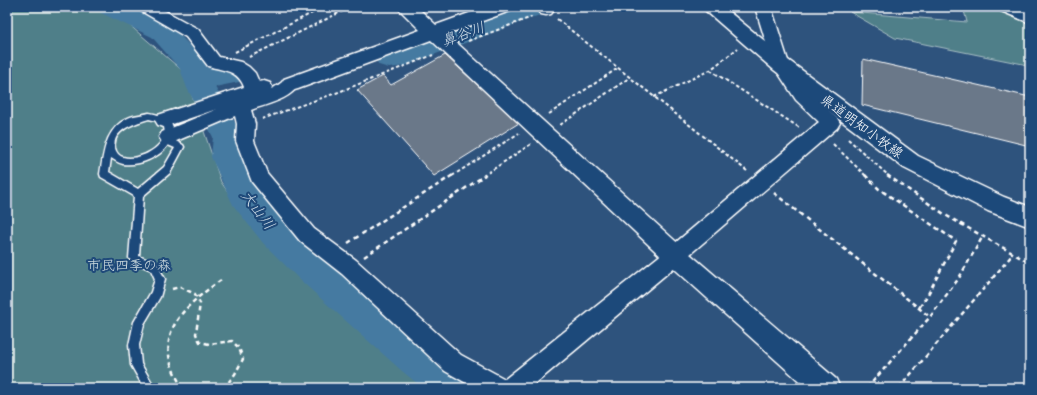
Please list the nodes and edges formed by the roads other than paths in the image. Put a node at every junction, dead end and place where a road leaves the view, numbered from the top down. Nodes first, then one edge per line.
1 (146, 7) edge
2 (406, 7) edge
3 (504, 7) edge
4 (712, 7) edge
5 (763, 7) edge
6 (1006, 7) edge
7 (1030, 18) edge
8 (443, 42) junction
9 (781, 65) junction
10 (291, 84) junction
11 (253, 89) junction
12 (234, 111) junction
13 (166, 132) junction
14 (109, 146) junction
15 (139, 194) junction
16 (1030, 217) edge
17 (674, 256) junction
18 (150, 388) edge
19 (498, 388) edge
20 (512, 388) edge
21 (827, 388) edge

1 - 11 street
2 - 8 street
3 - 8 street
4 - 9 street, 県道明知小牧線
5 - 9 street
6 - 7 street
8 - 10 street
8 - 17 street
9 - 16 street, 県道明知小牧線
9 - 17 street
10 - 11 street
10 - 12 street
11 - 12 street
12 - 13 street
12 - 19 street
13 - 14 lane
13 - 14 lane
13 - 15 lane
14 - 15 lane
15 - 18 lane
17 - 20 street
17 - 21 street

